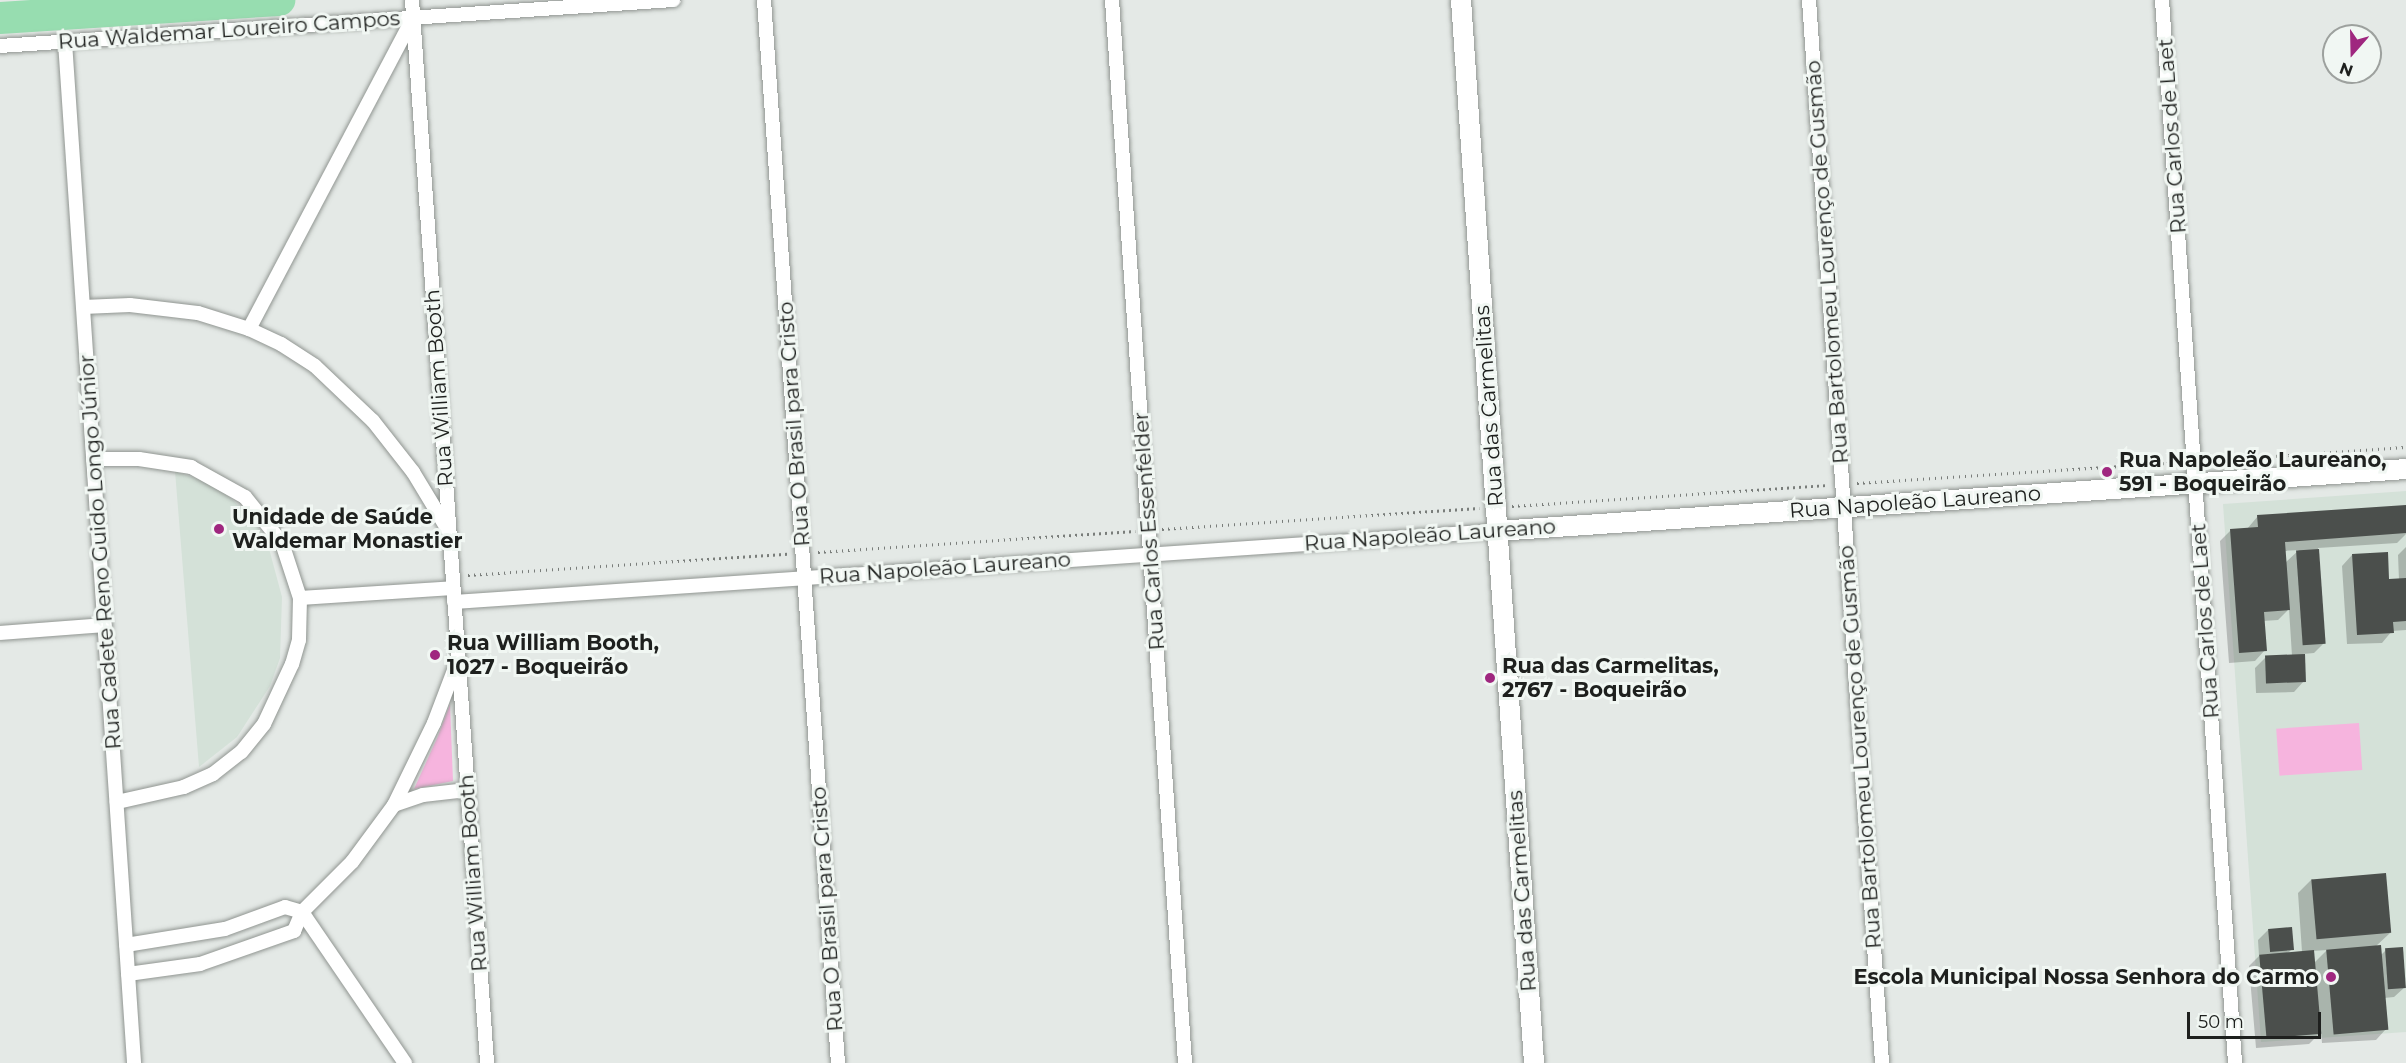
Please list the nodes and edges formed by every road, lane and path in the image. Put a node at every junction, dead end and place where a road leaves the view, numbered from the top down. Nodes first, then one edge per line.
1 (412, 0) edge
2 (673, 0) edge
3 (764, 0) edge
4 (1112, 0) edge
5 (1461, 0) edge
6 (1809, 0) edge
7 (2162, 0) edge
8 (413, 18) junction
9 (65, 42) junction
10 (0, 46) edge
11 (83, 307) junction
12 (249, 329) junction
13 (2406, 447) edge
14 (93, 459) junction
15 (2216, 460) dead end
16 (2167, 463) dead end
17 (2406, 469) edge
18 (1865, 483) dead end
19 (2195, 483) junction
20 (1822, 486) dead end
21 (1520, 506) dead end
22 (1844, 507) junction
23 (1474, 509) dead end
24 (1166, 529) dead end
25 (1135, 531) dead end
26 (1497, 531) junction
27 (449, 532) junction
28 (817, 552) dead end
29 (787, 554) dead end
30 (1151, 554) junction
31 (478, 574) dead end
32 (804, 578) junction
33 (454, 595) junction
34 (300, 598) junction
35 (105, 625) junction
36 (0, 633) edge
37 (458, 657) junction
38 (467, 790) junction
39 (117, 802) junction
40 (394, 805) junction
41 (302, 912) junction
42 (225, 929) junction
43 (126, 945) junction
44 (234, 955) junction
45 (128, 974) junction
46 (134, 1063) edge
47 (405, 1063) edge
48 (487, 1063) edge
49 (838, 1063) edge
50 (1185, 1063) edge
51 (1534, 1063) edge
52 (1882, 1063) edge
53 (2235, 1063) edge

1 - 8 street, Rua William Booth
2 - 8 street, Rua Waldemar Loureiro Campos
3 - 32 street, Rua O Brasil para Cristo
4 - 30 street, Rua Carlos Essenfelder
5 - 26 street, Rua das Carmelitas
6 - 22 street, Rua Bartolomeu Lourenço de Gusmão
7 - 19 street, Rua Carlos de Laet
8 - 9 street, Rua Waldemar Loureiro Campos
8 - 12 street
8 - 27 street, Rua William Booth
9 - 10 street, Rua Waldemar Loureiro Campos
9 - 11 street, Rua Cadete Reno Guido Longo Júnior
11 - 12 street
11 - 14 street, Rua Cadete Reno Guido Longo Júnior
12 - 27 street
13 - 15 path
14 - 34 street
14 - 35 street, Rua Cadete Reno Guido Longo Júnior
16 - 18 path
17 - 19 street, Rua Napoleão Laureano
19 - 22 street, Rua Napoleão Laureano
19 - 53 street, Rua Carlos de Laet
20 - 21 path
22 - 26 street, Rua Napoleão Laureano
22 - 52 street, Rua Bartolomeu Lourenço de Gusmão
23 - 24 path
25 - 28 path
26 - 30 street, Rua Napoleão Laureano
26 - 51 street, Rua das Carmelitas
27 - 33 street, Rua William Booth
29 - 31 path
30 - 32 street, Rua Napoleão Laureano
30 - 50 street, Rua Carlos Essenfelder
32 - 33 street, Rua Napoleão Laureano
32 - 49 street, Rua O Brasil para Cristo
33 - 34 street, Rua Napoleão Laureano
33 - 37 street, Rua William Booth
34 - 39 street
35 - 36 street
35 - 39 street, Rua Cadete Reno Guido Longo Júnior
37 - 38 street, Rua William Booth
37 - 40 street
38 - 40 street
38 - 48 street, Rua William Booth
39 - 43 street, Rua Cadete Reno Guido Longo Júnior
40 - 41 street
41 - 42 street
41 - 44 street
41 - 47 street
42 - 43 street
42 - 44 street
43 - 45 street, Rua Cadete Reno Guido Longo Júnior
44 - 45 street
45 - 46 street, Rua Cadete Reno Guido Longo Júnior

